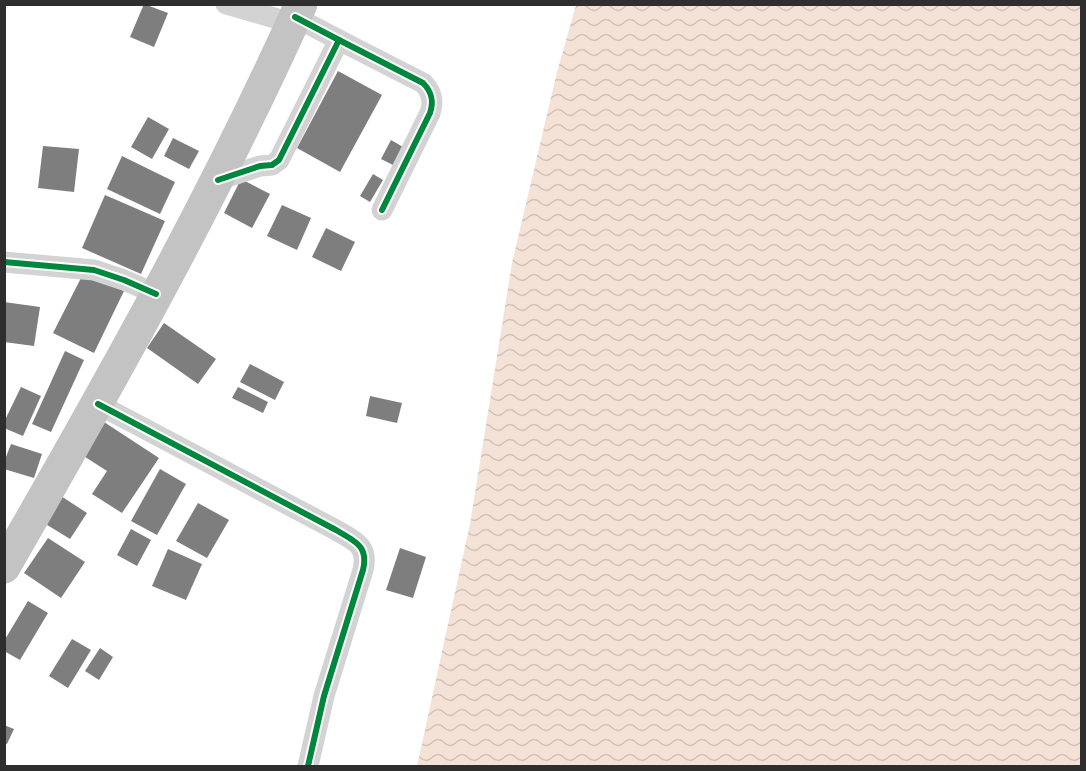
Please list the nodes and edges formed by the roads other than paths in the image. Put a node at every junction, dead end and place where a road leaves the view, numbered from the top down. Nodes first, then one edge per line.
1 (226, 4) edge
2 (296, 15) edge
3 (339, 40) junction
4 (218, 180) junction
5 (382, 210) dead end
6 (4, 262) edge
7 (156, 294) junction
8 (98, 404) junction
9 (4, 567) edge
10 (308, 766) edge

1 - 2 street
2 - 3 street
2 - 4 highway
3 - 4 street
3 - 5 street
4 - 7 highway
6 - 7 street
7 - 8 highway
8 - 9 highway
8 - 10 street

